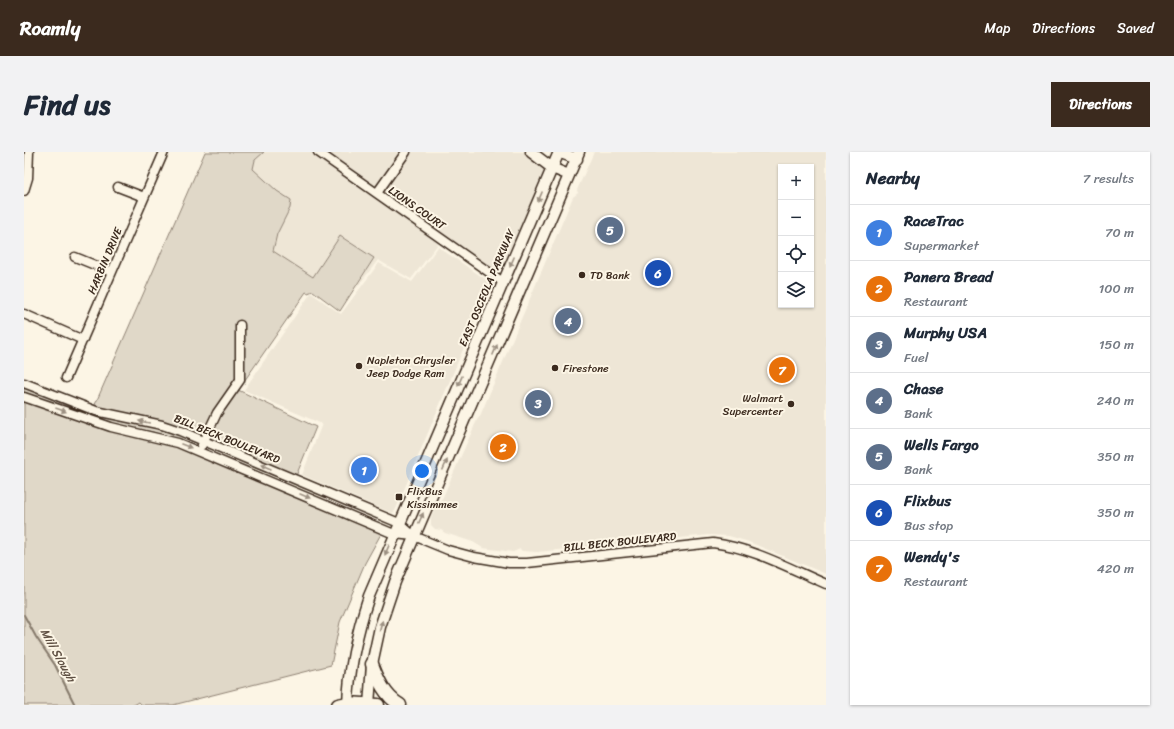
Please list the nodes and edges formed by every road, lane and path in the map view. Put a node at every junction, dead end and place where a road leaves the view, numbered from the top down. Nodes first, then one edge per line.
1 (29, 152) edge
2 (164, 152) edge
3 (318, 152) edge
4 (406, 152) edge
5 (531, 152) edge
6 (559, 152) edge
7 (578, 156) edge
8 (552, 168) junction
9 (569, 175) junction
10 (118, 187) dead end
11 (24, 191) edge
12 (377, 193) junction
13 (144, 197) junction
14 (75, 257) dead end
15 (112, 272) junction
16 (503, 282) junction
17 (24, 314) edge
18 (240, 325) dead end
19 (83, 340) junction
20 (66, 378) dead end
21 (24, 383) edge
22 (24, 397) edge
23 (204, 441) junction
24 (199, 451) junction
25 (399, 523) junction
26 (394, 534) junction
27 (414, 536) junction
28 (826, 584) edge
29 (372, 664) junction
30 (344, 704) edge
31 (372, 705) edge
32 (400, 705) edge

1 - 11 street
2 - 13 street, HARBIN DRIVE
3 - 12 street, LIONS COURT
4 - 12 street
5 - 8 main road
6 - 7 main road
6 - 8 main road, EAST OSCEOLA PARKWAY
7 - 9 main road
8 - 9 main road
8 -> 16 main road, EAST OSCEOLA PARKWAY
27 -> 9 main road
10 - 13 street
12 - 16 street, LIONS COURT
13 - 15 street, HARBIN DRIVE
14 - 15 street
15 - 19 street, HARBIN DRIVE
16 -> 25 main road, EAST OSCEOLA PARKWAY
17 - 19 street
18 - 23 street
19 - 20 street, HARBIN DRIVE
23 -> 21 street, BILL BECK BOULEVARD
22 -> 24 street, BILL BECK BOULEVARD
23 - 24 street
25 -> 23 street, BILL BECK BOULEVARD
24 -> 26 street, BILL BECK BOULEVARD
25 - 26 main road, EAST OSCEOLA PARKWAY
25 - 27 street, BILL BECK BOULEVARD
26 - 27 street, BILL BECK BOULEVARD
26 -> 30 main road, EAST OSCEOLA PARKWAY
27 - 28 street, BILL BECK BOULEVARD
29 -> 27 main road
29 - 31 main road
29 - 32 highway
30 - 31 highway

